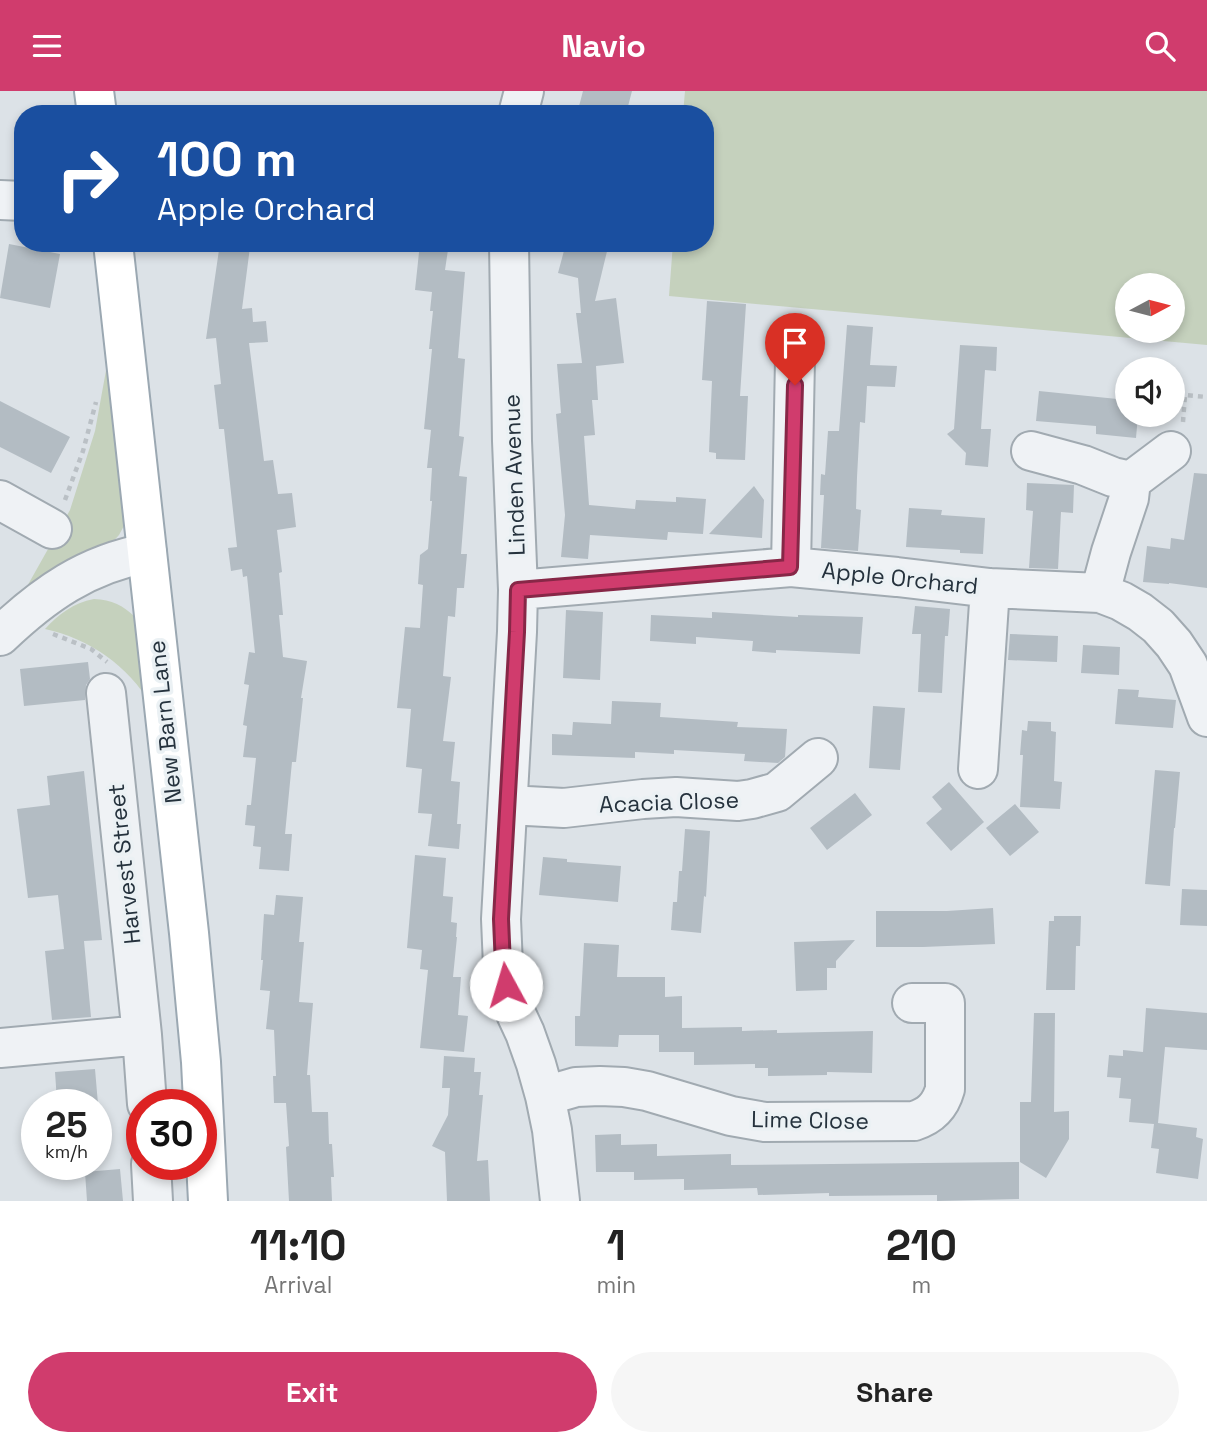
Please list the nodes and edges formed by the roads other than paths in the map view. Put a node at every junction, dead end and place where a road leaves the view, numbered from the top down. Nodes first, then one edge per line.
1 (114, 252) edge
2 (509, 252) edge
3 (795, 359) dead end
4 (1031, 451) dead end
5 (1171, 451) road end
6 (1131, 481) junction
7 (0, 500) edge
8 (52, 529) road end
9 (147, 553) junction
10 (790, 567) junction
11 (990, 588) junction
12 (518, 590) junction
13 (1100, 593) junction
14 (0, 636) edge
15 (106, 693) dead end
16 (1207, 717) edge
17 (818, 758) dead end
18 (978, 769) dead end
19 (508, 806) junction
20 (912, 1003) dead end
21 (142, 1035) junction
22 (0, 1048) edge
23 (145, 1089) edge
24 (545, 1096) junction
25 (151, 1180) edge
26 (153, 1201) edge
27 (208, 1201) edge
28 (560, 1201) edge

1 - 9 main road, New Barn Lane
2 - 12 street, Linden Avenue
3 - 10 street
4 - 6 street
5 - 6 street
6 - 13 street
7 - 8 street
9 - 14 street
9 - 27 main road, New Barn Lane
10 - 11 street, Apple Orchard
10 - 12 street, Apple Orchard
11 - 13 street, Apple Orchard
11 - 18 street, Apple Orchard
12 - 19 street, Linden Avenue
13 - 16 street, Apple Orchard
15 - 21 street, Harvest Street
17 - 19 street, Acacia Close
19 - 24 street, Linden Avenue
20 - 24 street, Lime Close
21 - 22 street
21 - 23 street, Harvest Street
24 - 28 street, Linden Avenue
25 - 26 street

